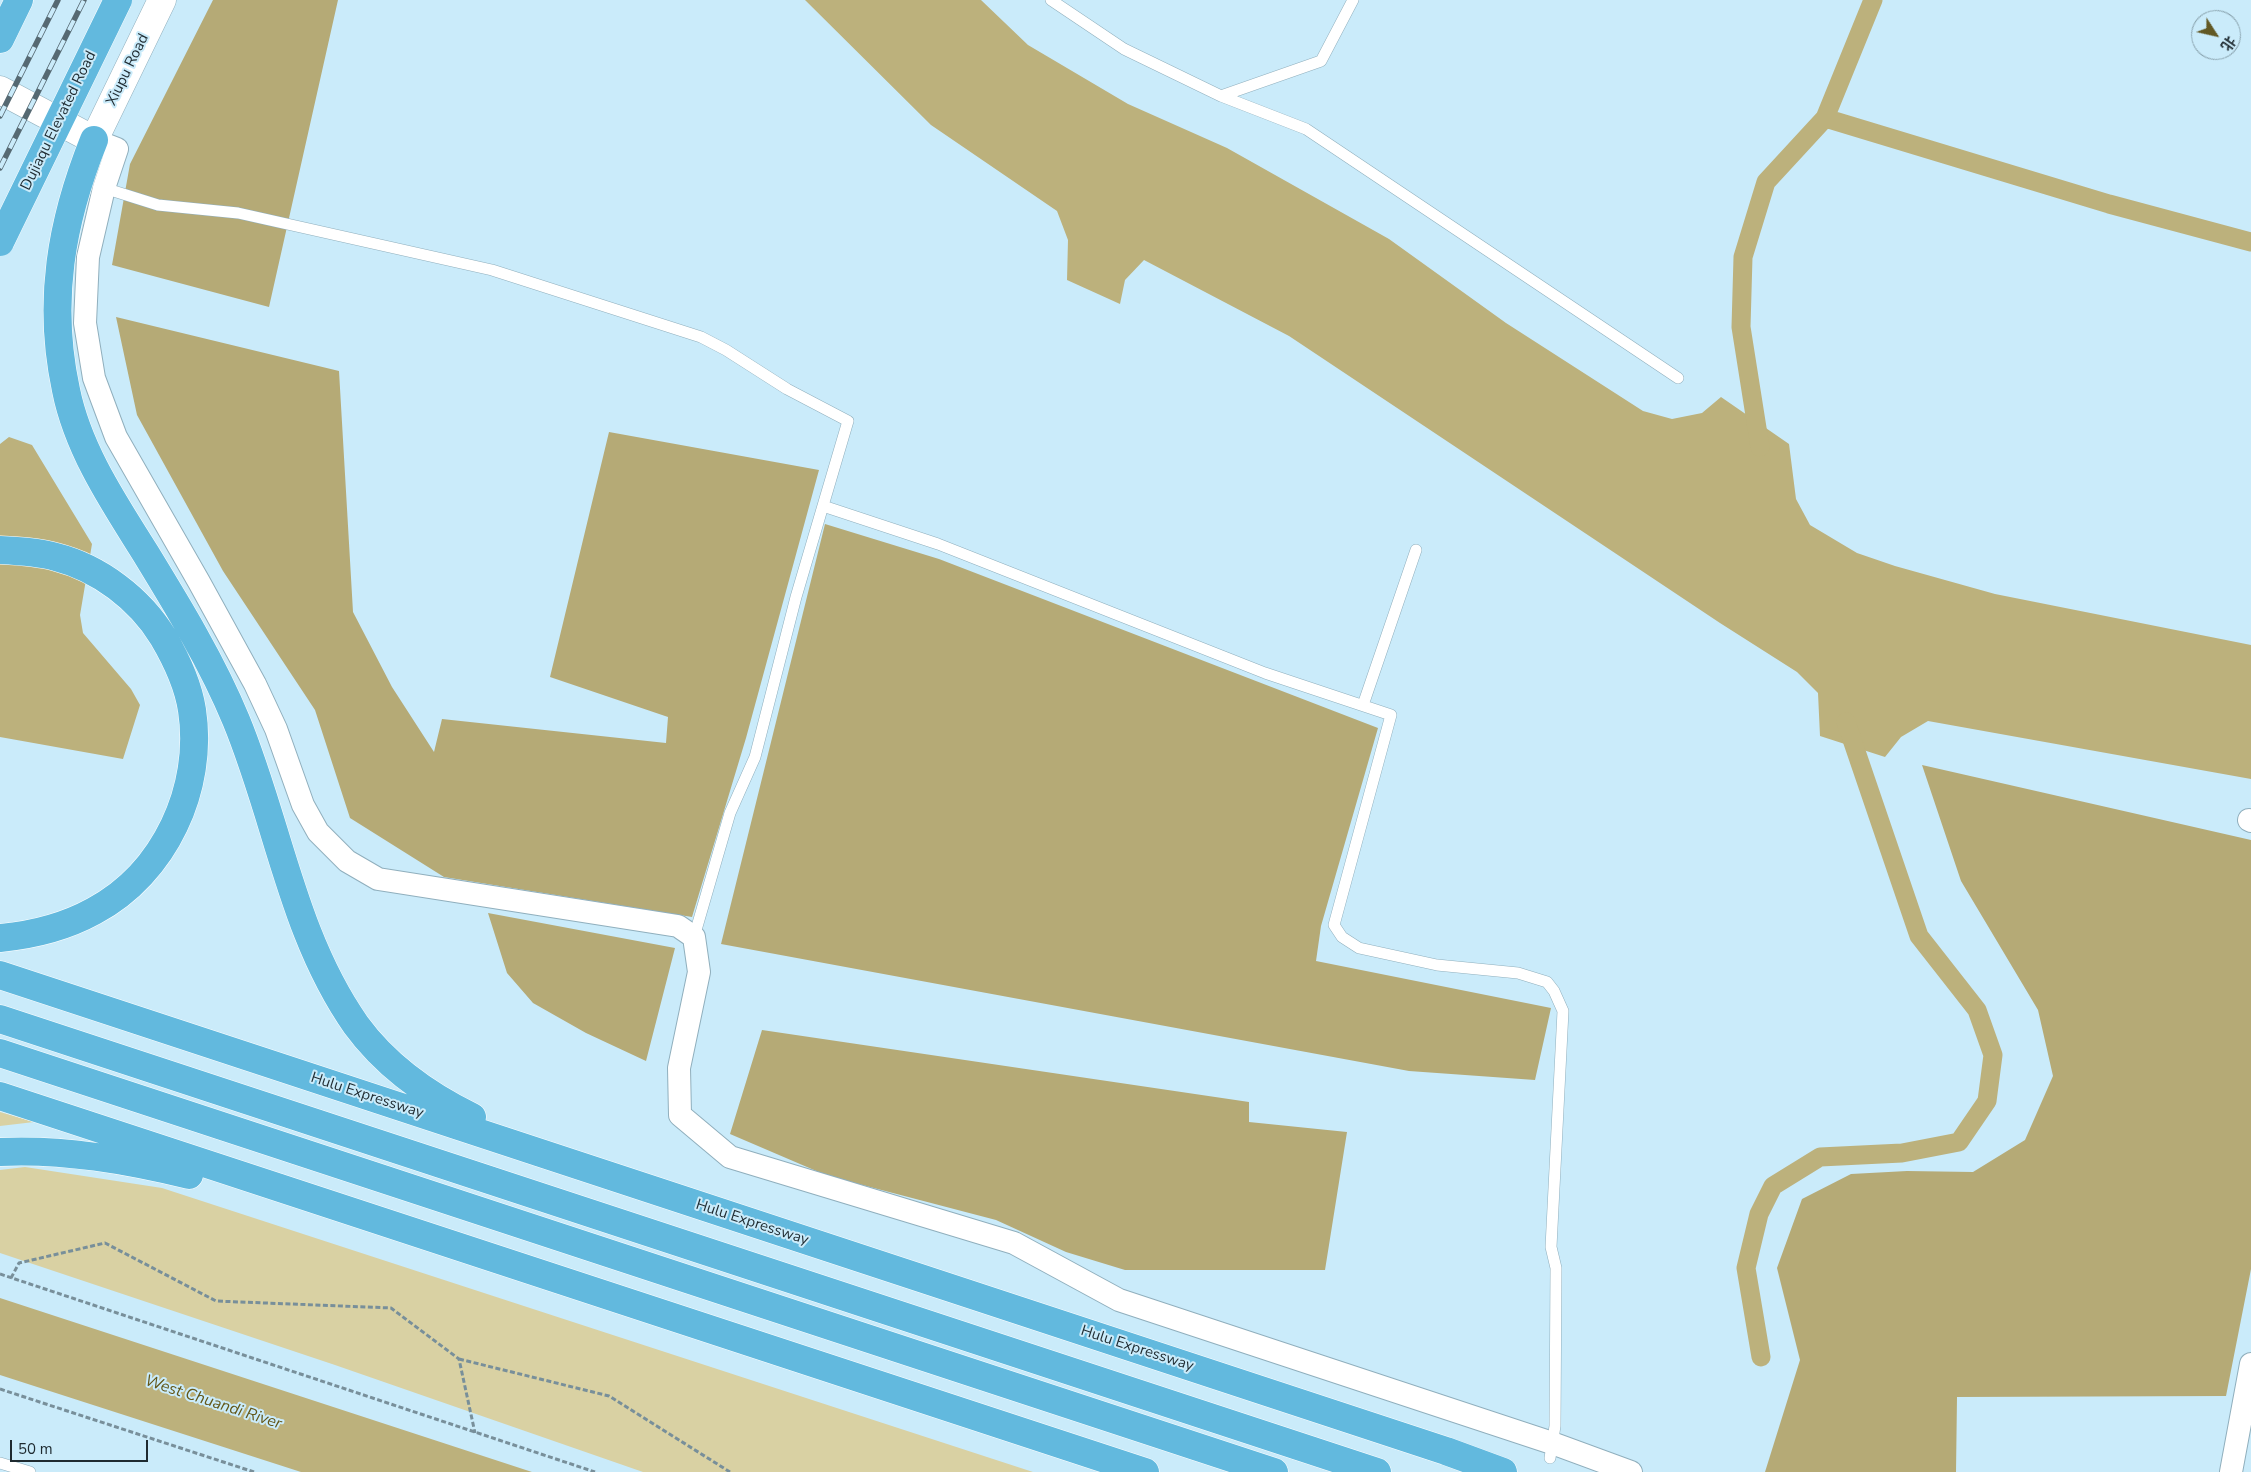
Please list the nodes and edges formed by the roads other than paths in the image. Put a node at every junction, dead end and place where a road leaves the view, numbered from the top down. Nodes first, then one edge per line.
1 (19, 0) edge
2 (118, 0) edge
3 (162, 0) edge
4 (1051, 0) edge
5 (1353, 0) edge
6 (0, 39) edge
7 (0, 90) edge
8 (1221, 96) junction
9 (94, 140) junction
10 (104, 188) junction
11 (0, 242) edge
12 (1678, 378) dead end
13 (823, 506) junction
14 (0, 550) edge
15 (1416, 550) dead end
16 (1363, 705) junction
17 (694, 937) junction
18 (0, 938) edge
19 (0, 975) edge
20 (0, 1019) edge
21 (0, 1053) edge
22 (0, 1096) edge
23 (0, 1152) edge
24 (845, 1253) junction
25 (597, 1292) junction
26 (2251, 1364) edge
27 (1551, 1451) junction
28 (0, 1462) edge
29 (14, 1470) edge
30 (30, 1472) edge
31 (1145, 1472) edge
32 (1274, 1472) edge
33 (1377, 1472) edge
34 (1503, 1472) edge
35 (1631, 1472) edge
36 (2231, 1472) edge

1 - 6 highway
2 - 11 highway, Dujiaqu Elevated Road, bridge
3 - 9 main road, Xiupu Road
4 - 8 lane
5 - 8 lane
7 - 9 main road
8 - 12 lane
9 - 10 street
9 - 24 highway
10 - 13 lane
10 - 17 street
13 - 16 lane
13 - 17 lane
14 - 18 highway
15 - 16 lane
16 - 27 lane
17 - 27 street
19 - 24 highway, Hulu Expressway
20 - 33 highway
21 - 32 highway
22 - 25 highway
23 - 25 highway
24 - 34 highway, Hulu Expressway
25 - 31 highway
26 - 36 street
27 - 35 street
28 - 29 lane
29 - 30 lane

